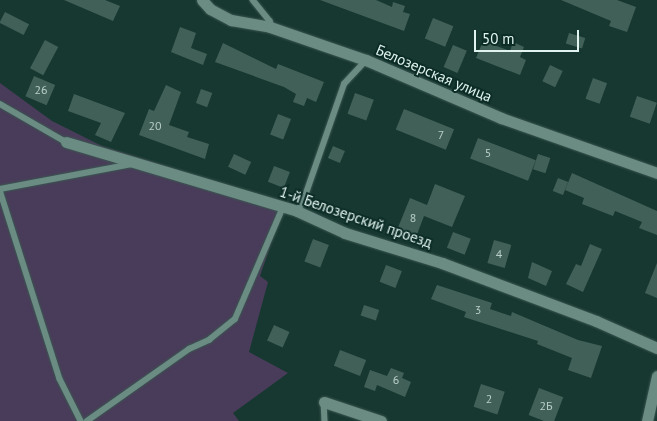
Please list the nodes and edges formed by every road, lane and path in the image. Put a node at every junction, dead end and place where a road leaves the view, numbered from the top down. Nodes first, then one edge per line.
1 (202, 0) edge
2 (252, 0) edge
3 (270, 27) junction
4 (366, 60) junction
5 (0, 104) edge
6 (66, 142) joint
7 (134, 164) junction
8 (657, 173) edge
9 (0, 189) edge
10 (283, 207) junction
11 (297, 211) junction
12 (657, 348) edge
13 (657, 376) edge
14 (324, 402) joint
15 (81, 421) edge
16 (87, 421) edge
17 (325, 421) edge
18 (381, 421) edge
19 (647, 421) edge

1 - 3 street, Белозерская улица
2 - 3 lane
3 - 4 street, Белозерская улица
4 - 8 street, Белозерская улица
4 - 11 lane
5 - 6 lane
6 - 7 street, 1-й Белозерский проезд
7 - 9 lane
7 - 10 street, 1-й Белозерский проезд
9 - 15 lane
10 - 11 street, 1-й Белозерский проезд
10 - 16 lane
11 - 12 street, 1-й Белозерский проезд
13 - 19 street
14 - 17 lane
14 - 18 street

